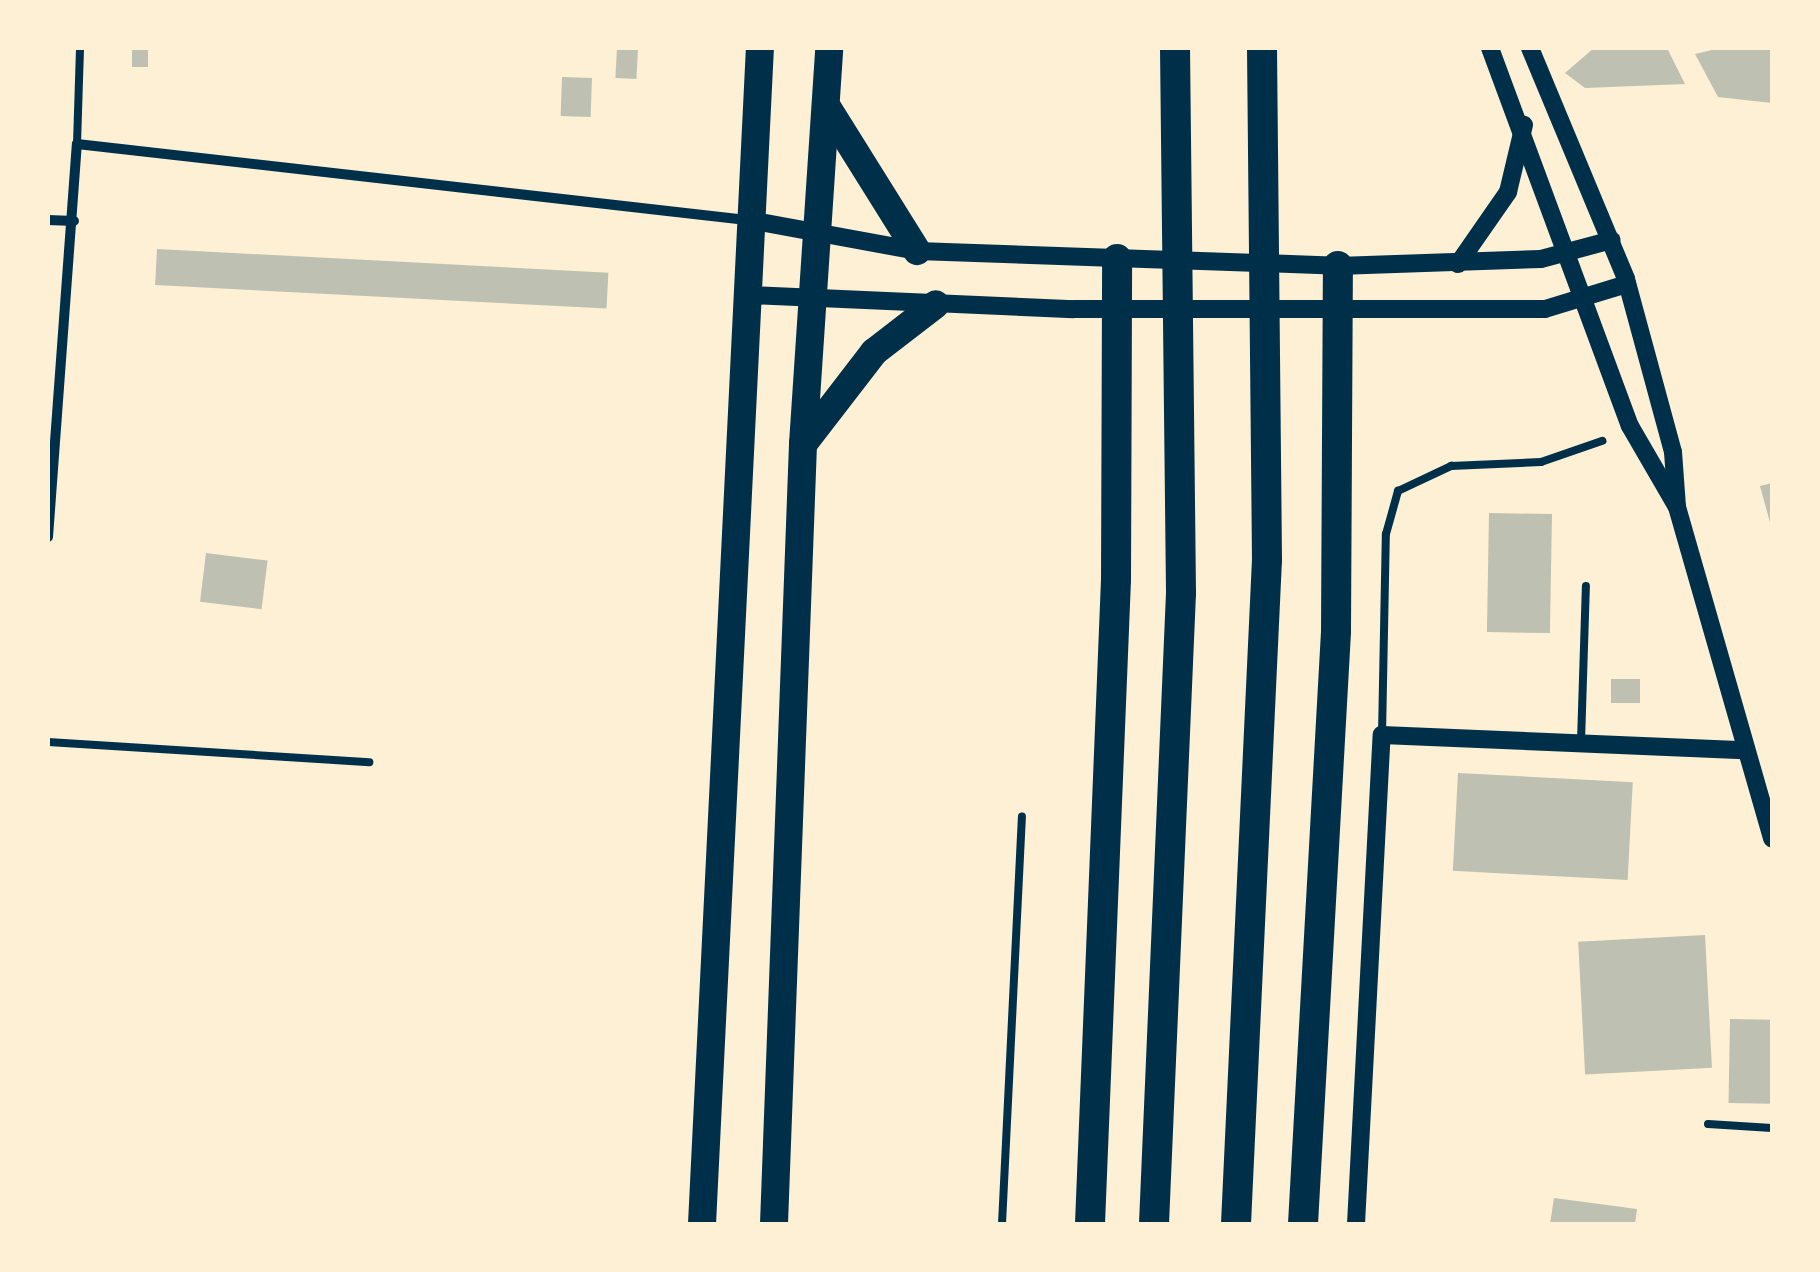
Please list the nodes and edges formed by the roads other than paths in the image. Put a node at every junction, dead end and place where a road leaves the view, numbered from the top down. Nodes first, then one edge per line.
1 (80, 48) edge
2 (760, 48) edge
3 (829, 48) edge
4 (1175, 48) edge
5 (1262, 48) edge
6 (1490, 48) edge
7 (1530, 48) edge
8 (827, 106) junction
9 (1524, 125) junction
10 (77, 144) junction
11 (48, 220) edge
12 (754, 221) junction
13 (74, 222) junction
14 (819, 233) junction
15 (1612, 240) junction
16 (1568, 250) junction
17 (917, 251) junction
18 (1116, 259) junction
19 (1458, 264) junction
20 (1338, 266) junction
21 (1627, 284) junction
22 (749, 295) junction
23 (1584, 299) junction
24 (815, 300) junction
25 (936, 304) junction
26 (1118, 310) junction
27 (1336, 310) junction
28 (1602, 441) dead end
29 (803, 444) junction
30 (1677, 507) junction
31 (48, 537) edge
32 (1586, 586) dead end
33 (1382, 735) junction
34 (48, 742) edge
35 (1581, 743) junction
36 (1744, 750) junction
37 (369, 762) dead end
38 (1022, 816) dead end
39 (1772, 838) edge
40 (1708, 1124) dead end
41 (1772, 1128) edge
42 (702, 1224) edge
43 (774, 1224) edge
44 (1002, 1224) edge
45 (1090, 1224) edge
46 (1154, 1224) edge
47 (1236, 1224) edge
48 (1302, 1224) edge
49 (1356, 1224) edge

1 - 10 lane
2 - 12 highway
3 - 8 highway
4 - 46 highway
5 - 47 highway
6 - 9 street
7 - 15 street
8 - 14 highway
8 - 17 highway
9 - 16 street
9 - 19 street
10 - 12 street
10 - 13 street
11 - 13 street
12 - 14 street
12 - 22 highway
13 - 31 street
14 - 17 street
14 - 24 highway
15 - 16 street
15 - 21 street
16 - 19 street
16 - 23 street
17 - 18 street
18 - 20 street
18 - 26 highway
19 - 20 street
20 - 27 highway
21 - 23 street
21 - 30 street
22 - 24 street
22 - 42 highway
23 - 27 street
23 - 30 street
24 - 25 street
24 - 29 highway
25 - 26 street
25 - 29 highway
26 - 27 street
26 - 45 highway
27 - 48 highway
28 - 33 lane
29 - 43 highway
30 - 36 street
32 - 35 lane
33 - 35 street
33 - 49 street
34 - 37 lane
35 - 36 street
36 - 39 street
38 - 44 lane
40 - 41 lane

